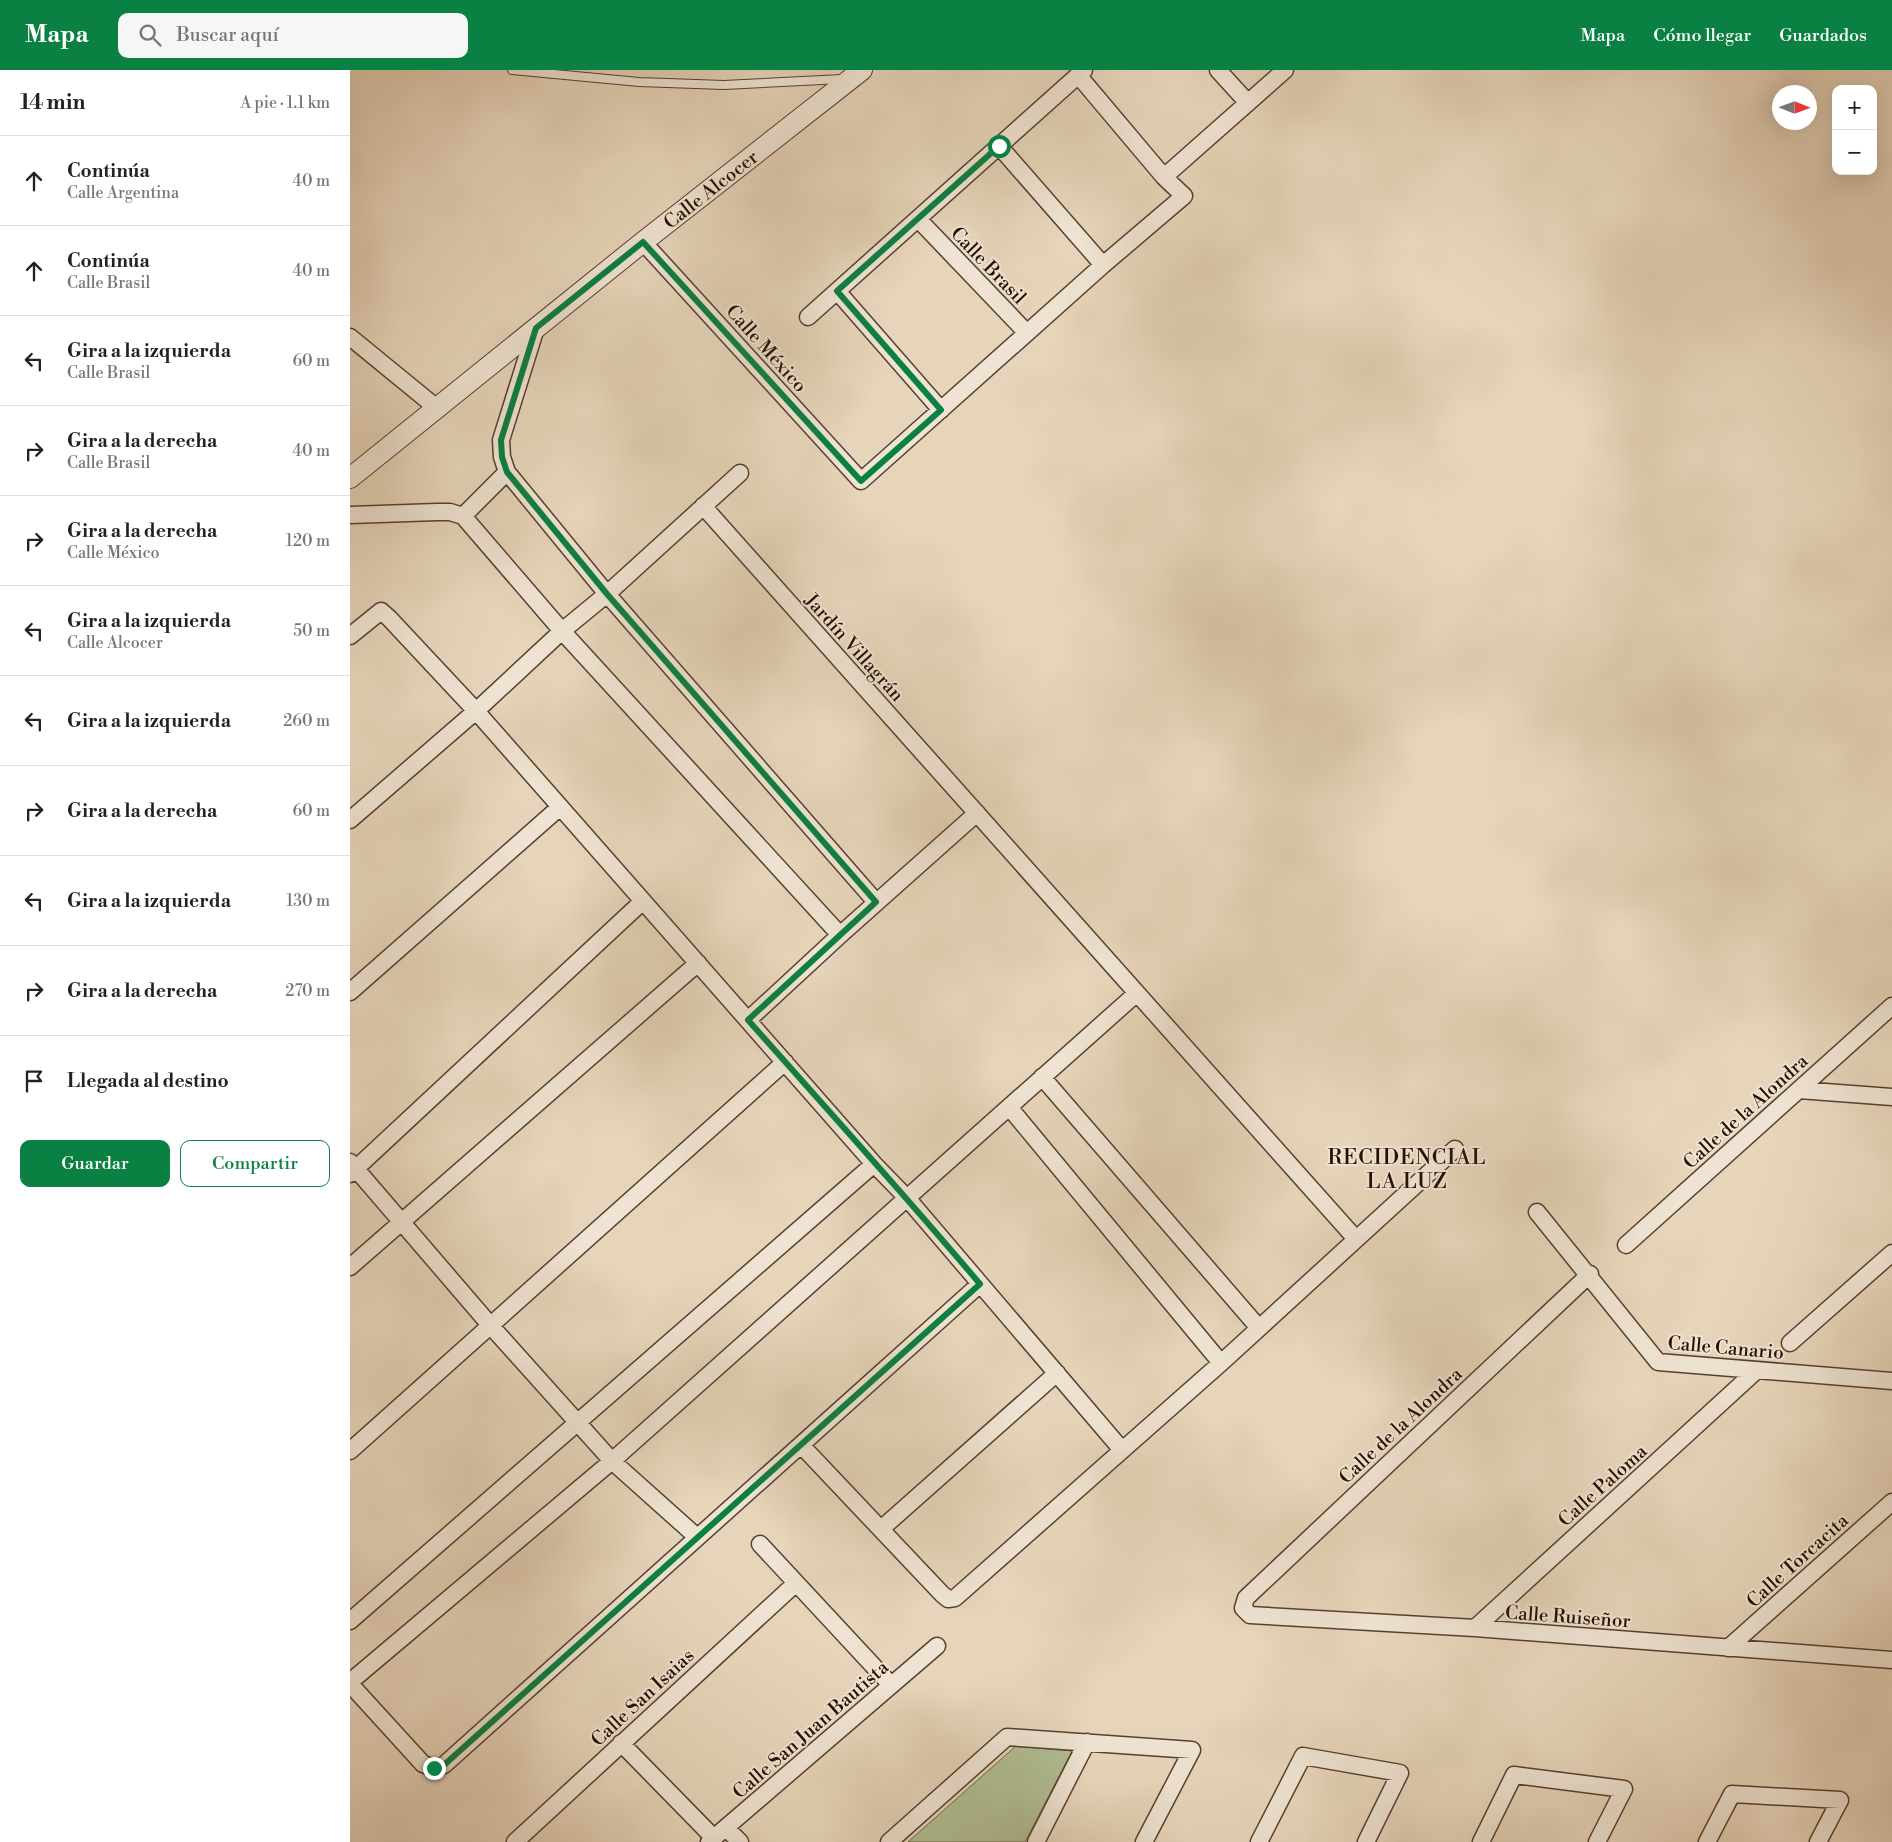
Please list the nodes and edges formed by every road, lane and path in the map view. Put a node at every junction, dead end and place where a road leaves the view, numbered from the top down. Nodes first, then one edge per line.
1 (512, 70) edge
2 (1218, 70) edge
3 (1285, 70) edge
4 (1081, 72) edge
5 (855, 74) edge
6 (1248, 103) junction
7 (999, 146) junction
8 (1164, 177) junction
9 (918, 219) junction
10 (643, 242) junction
11 (1103, 265) junction
12 (837, 291) junction
13 (808, 317) dead end
14 (536, 328) junction
15 (1027, 333) junction
16 (350, 337) edge
17 (438, 409) junction
18 (941, 410) junction
19 (507, 472) junction
20 (740, 473) dead end
21 (350, 478) edge
22 (861, 481) joint
23 (703, 506) junction
24 (350, 515) edge
25 (463, 516) junction
26 (607, 594) junction
27 (562, 631) junction
28 (350, 636) edge
29 (476, 711) junction
30 (560, 807) junction
31 (978, 813) junction
32 (350, 820) edge
33 (643, 901) junction
34 (876, 902) junction
35 (840, 934) junction
36 (698, 963) junction
37 (350, 992) edge
38 (1137, 993) junction
39 (1892, 1006) edge
40 (748, 1020) junction
41 (785, 1062) junction
42 (1042, 1078) junction
43 (1799, 1090) junction
44 (1892, 1098) edge
45 (1009, 1107) junction
46 (1455, 1149) dead end
47 (874, 1164) junction
48 (352, 1168) edge
49 (907, 1198) junction
50 (1537, 1212) dead end
51 (402, 1221) junction
52 (1356, 1240) junction
53 (1626, 1245) dead end
54 (1892, 1253) edge
55 (350, 1267) edge
56 (1590, 1274) junction
57 (980, 1284) junction
58 (490, 1325) junction
59 (1259, 1328) junction
60 (1790, 1343) dead end
61 (1221, 1363) junction
62 (1757, 1370) junction
63 (1057, 1373) junction
64 (1892, 1381) edge
65 (578, 1422) junction
66 (801, 1445) junction
67 (1122, 1450) junction
68 (350, 1451) edge
69 (612, 1461) junction
70 (1892, 1502) edge
71 (881, 1529) junction
72 (697, 1537) junction
73 (760, 1544) dead end
74 (796, 1582) junction
75 (1243, 1608) joint
76 (350, 1621) edge
77 (1475, 1628) junction
78 (937, 1646) dead end
79 (1728, 1648) junction
80 (1892, 1660) edge
81 (350, 1683) edge
82 (891, 1685) junction
83 (1087, 1742) junction
84 (621, 1743) junction
85 (716, 1836) edge
86 (516, 1842) edge
87 (740, 1842) edge
88 (889, 1842) edge
89 (1036, 1842) edge
90 (1144, 1842) edge
91 (1259, 1842) edge
92 (1366, 1842) edge
93 (1481, 1842) edge
94 (1597, 1842) edge
95 (1707, 1842) edge
96 (1818, 1842) edge

1 - 5 lane
2 - 6 street
3 - 6 street
4 - 7 street
4 - 8 street
5 - 10 street, Calle Alcocer
6 - 8 street
7 - 9 street
7 - 11 street
8 - 11 street
9 - 12 street
9 - 15 street, Calle Brasil
10 - 14 street, Calle Alcocer
10 - 22 street, Calle México
11 - 15 street
12 - 13 street
12 - 18 street
14 - 17 street, Calle Alcocer
14 - 19 street
15 - 18 street, Calle Brasil
16 - 17 street
17 - 21 street, Calle Alcocer
18 - 22 street, Calle Brasil
19 - 25 street
19 - 26 street
20 - 23 street
23 - 26 street
23 - 31 street, Jardín Villagrán
24 - 25 street
25 - 27 street
26 - 27 street
26 - 34 street
27 - 29 street
27 - 35 street
28 - 29 street
29 - 30 street
29 - 32 street
30 - 33 street
30 - 37 street
31 - 34 street
31 - 38 street, Jardín Villagrán
33 - 36 street
33 - 48 street
34 - 35 street
35 - 40 street
36 - 40 street
36 - 51 street
38 - 42 street
38 - 52 street, Jardín Villagrán
39 - 43 street, Calle de la Alondra
40 - 41 street
41 - 47 street
41 - 58 street
42 - 45 street
42 - 59 street
43 - 44 street
43 - 53 street, Calle de la Alondra
45 - 49 street
45 - 61 street
46 - 52 street
47 - 49 street
47 - 65 street
48 - 51 street
49 - 57 street
49 - 69 street
50 - 56 street, Calle Canario
51 - 55 street
51 - 58 street
52 - 59 street
54 - 60 street
56 - 62 street, Calle Canario
56 - 75 street, Calle de la Alondra
57 - 63 street
57 - 66 street
58 - 65 street
58 - 68 street
59 - 61 street
61 - 67 street
62 - 64 street, Calle Canario
62 - 77 street, Calle Paloma
63 - 67 street
63 - 71 street
65 - 69 street
65 - 76 street
66 - 71 street
66 - 72 street
67 - 71 street
69 - 72 street
69 - 81 street
70 - 79 street, Calle Torcacita
72 - 81 street
73 - 74 street
74 - 82 street
74 - 84 street, Calle San Isaias
75 - 77 street, Calle Ruiseñor
77 - 79 street, Calle Ruiseñor
78 - 82 street, Calle San Juan Bautista
79 - 80 street, Calle Ruiseñor
82 - 85 street, Calle San Juan Bautista
83 - 88 street
83 - 89 street
83 - 90 street
84 - 85 street
84 - 86 street, Calle San Isaias
85 - 87 street
91 - 92 street
93 - 94 street
95 - 96 street

